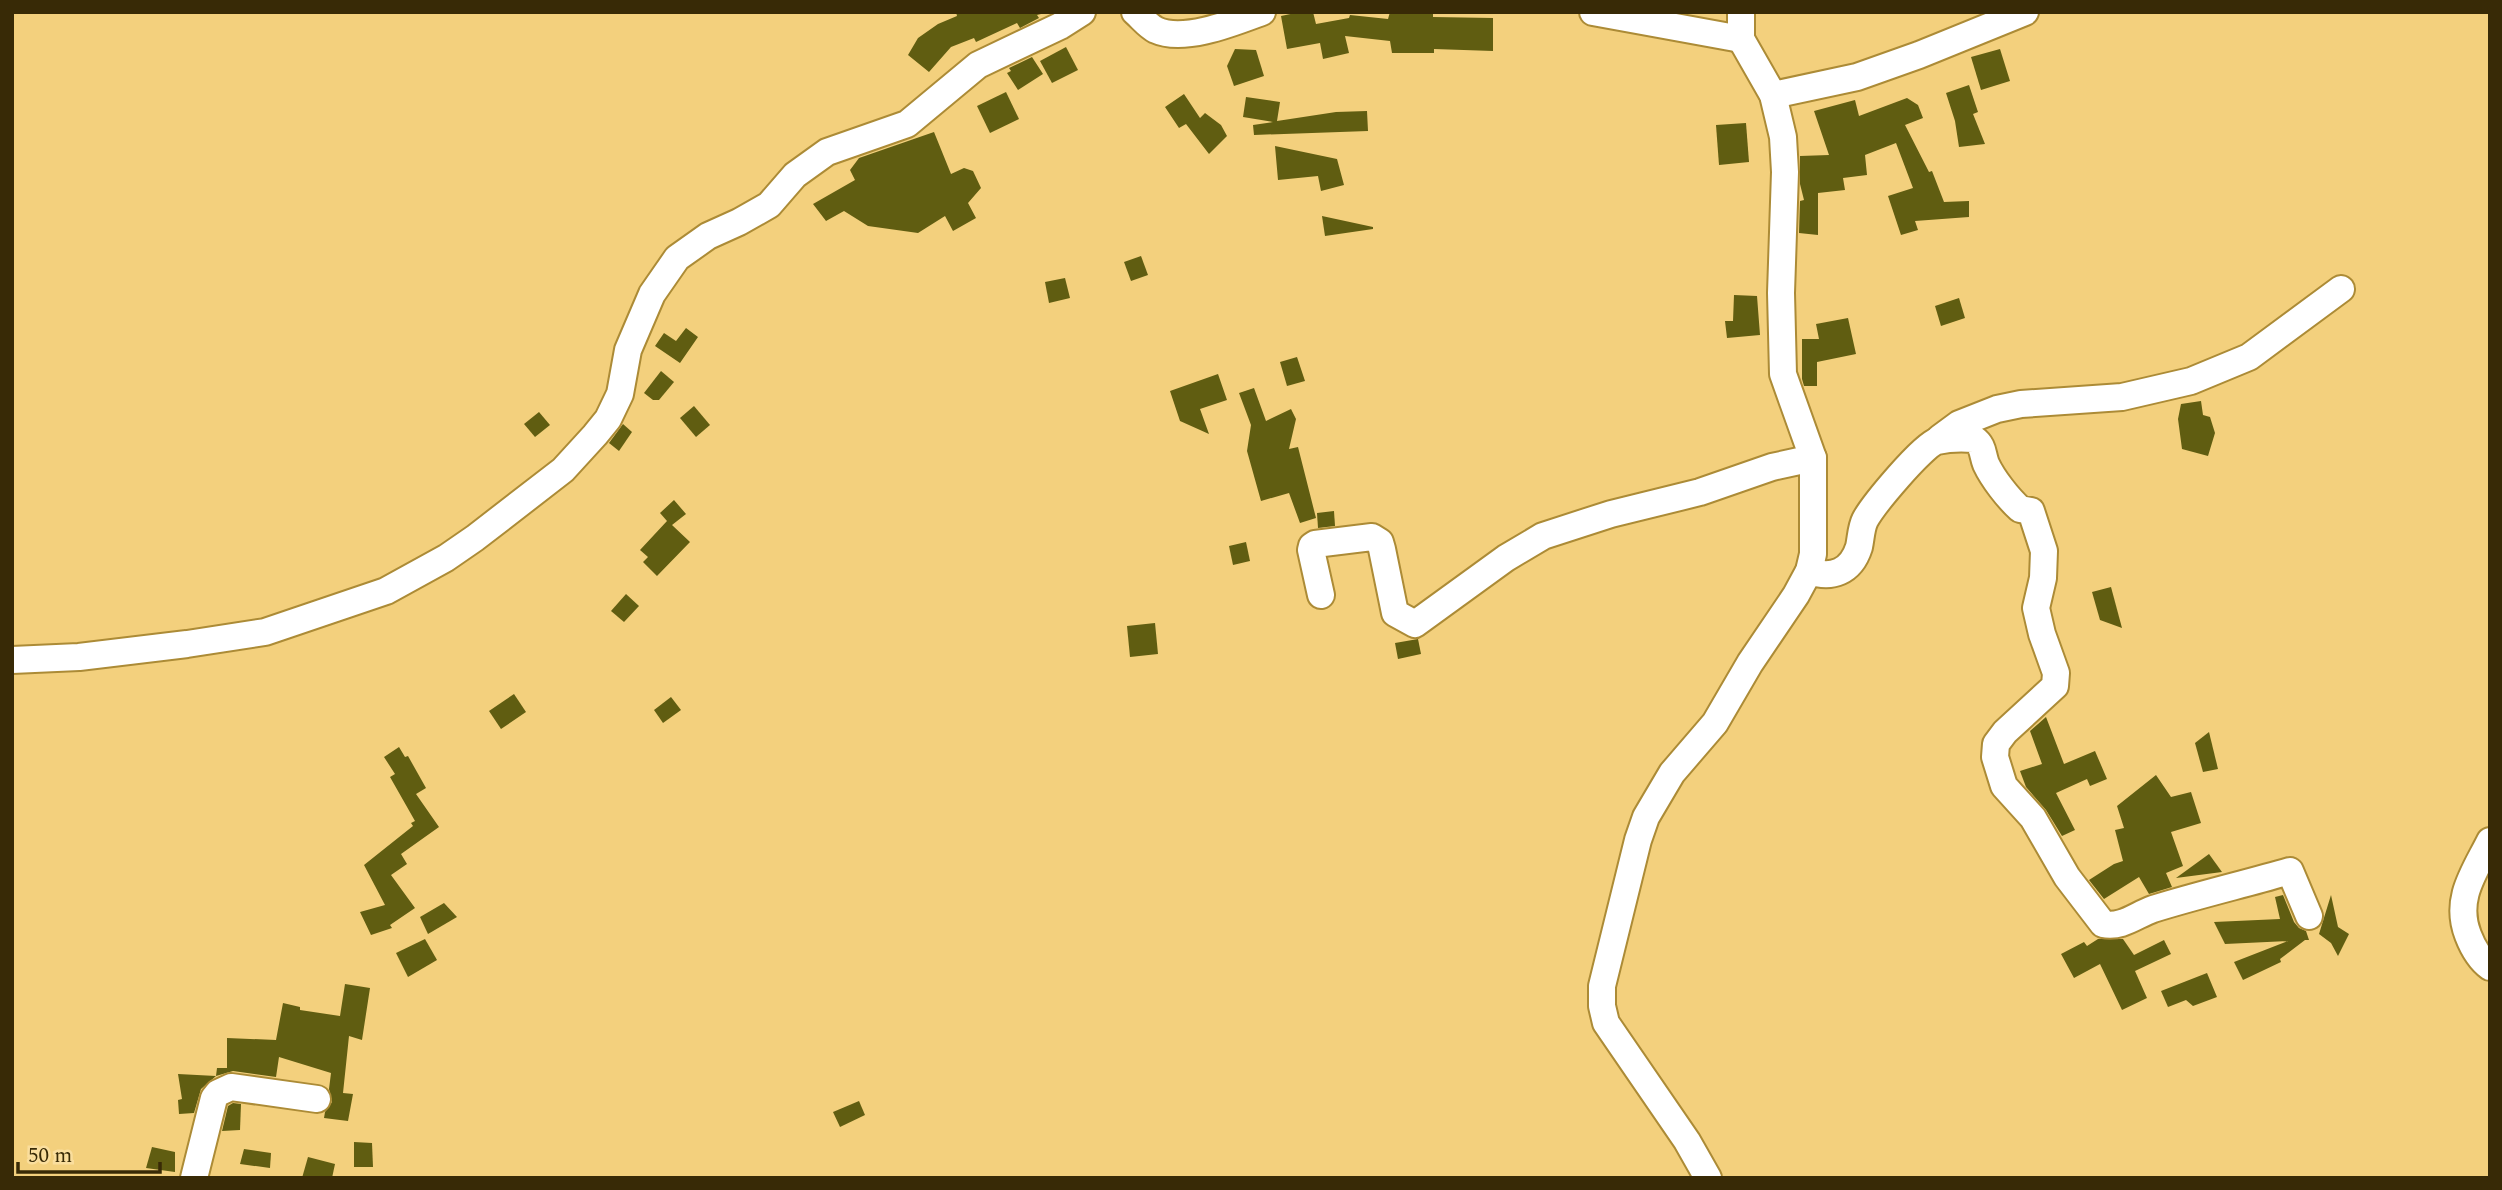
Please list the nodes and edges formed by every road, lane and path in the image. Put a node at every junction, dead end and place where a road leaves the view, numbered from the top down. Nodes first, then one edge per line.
1 (1082, 12) edge
2 (1135, 12) edge
3 (1262, 12) edge
4 (1593, 12) edge
5 (1741, 12) edge
6 (2025, 12) edge
7 (1741, 39) junction
8 (1773, 95) junction
9 (2341, 289) dead end
10 (1936, 442) junction
11 (1813, 458) junction
12 (1809, 571) junction
13 (1321, 595) dead end
14 (12, 660) edge
15 (2490, 841) edge
16 (2309, 916) dead end
17 (2490, 967) edge
18 (317, 1099) dead end
19 (194, 1178) edge
20 (1708, 1178) edge

1 - 14 street
2 - 3 street
4 - 7 street
5 - 7 street
6 - 8 street
7 - 8 street
8 - 11 street
9 - 10 street
10 - 12 street
10 - 16 street
11 - 12 street
11 - 13 street
12 - 20 street
15 - 17 street
18 - 19 street

